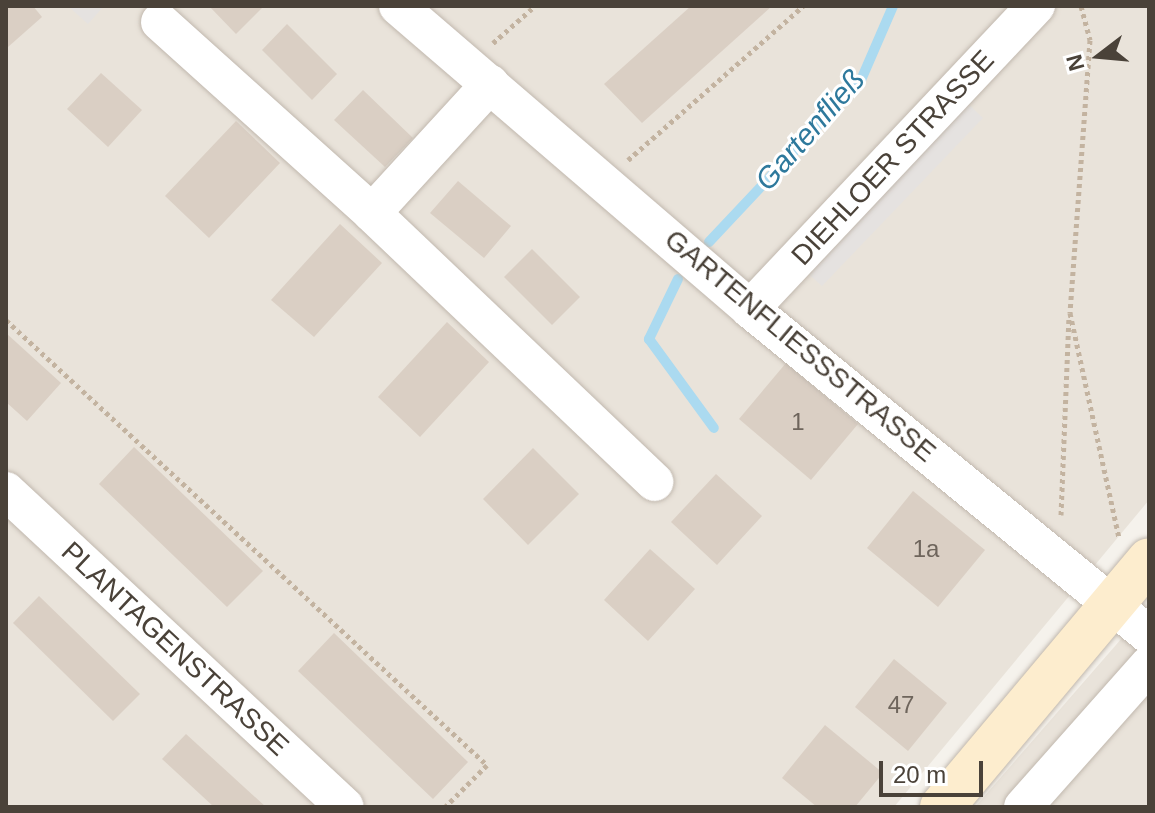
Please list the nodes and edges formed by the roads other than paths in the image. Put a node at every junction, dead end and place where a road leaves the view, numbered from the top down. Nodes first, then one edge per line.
1 (398, 6) edge
2 (1036, 6) edge
3 (160, 22) dead end
4 (479, 75) junction
5 (372, 213) junction
6 (750, 309) junction
7 (654, 482) dead end
8 (6, 491) edge
9 (1130, 583) edge
10 (1149, 635) edge
11 (1149, 665) edge
12 (345, 807) edge
13 (942, 807) edge
14 (1023, 807) edge

1 - 4 street, GARTENFLIESSSTRASSE
2 - 6 street, DIEHLOER STRASSE
3 - 5 street
4 - 5 street
4 - 6 street, GARTENFLIESSSTRASSE
5 - 7 street
6 - 9 street, GARTENFLIESSSTRASSE
8 - 12 street, PLANTAGENSTRASSE
9 - 10 street, GARTENFLIESSSTRASSE
9 - 13 main road
11 - 14 street

